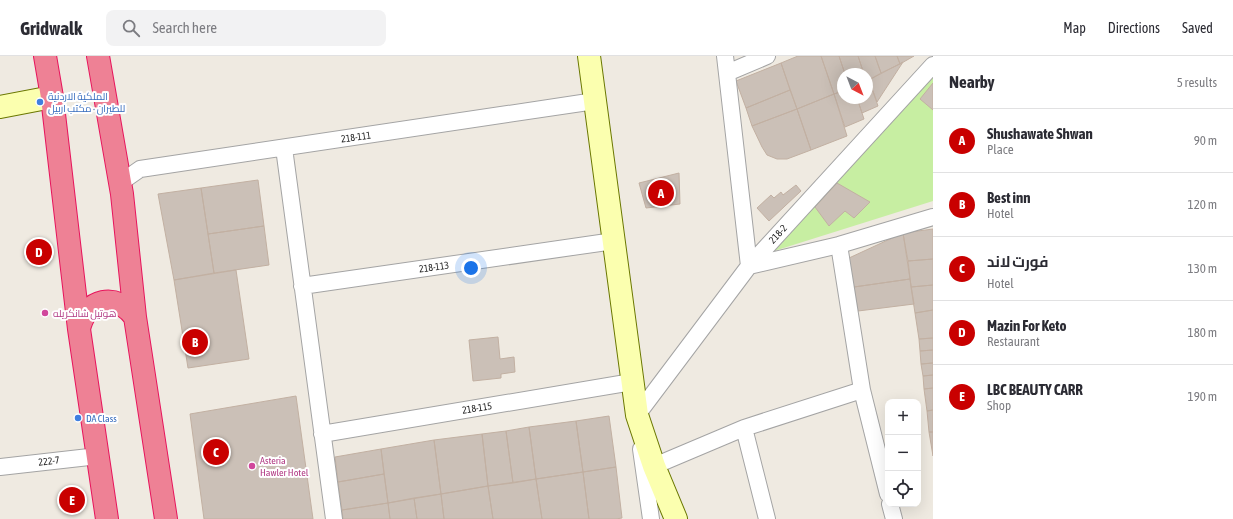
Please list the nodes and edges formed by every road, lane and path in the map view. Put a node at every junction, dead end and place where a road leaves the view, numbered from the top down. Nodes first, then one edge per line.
1 (46, 56) edge
2 (98, 56) edge
3 (589, 56) edge
4 (725, 56) edge
5 (767, 56) edge
6 (933, 65) edge
7 (727, 73) junction
8 (52, 97) junction
9 (595, 101) junction
10 (0, 107) edge
11 (284, 148) junction
12 (120, 182) junction
13 (933, 217) edge
14 (614, 242) junction
15 (839, 245) junction
16 (749, 266) junction
17 (302, 286) junction
18 (135, 317) junction
19 (79, 329) junction
20 (632, 382) junction
21 (862, 390) junction
22 (637, 415) junction
23 (744, 428) junction
24 (322, 434) junction
25 (98, 456) junction
26 (654, 466) junction
27 (0, 467) edge
28 (885, 482) edge
29 (891, 507) edge
30 (107, 519) edge
31 (166, 519) edge
32 (334, 519) edge
33 (651, 519) edge
34 (676, 519) edge
35 (767, 519) edge
36 (894, 519) edge

1 - 8 highway
2 - 12 highway
3 - 9 street
4 - 7 street
5 - 7 street
6 - 16 street, 218-2
7 - 16 street
8 - 10 street
8 - 19 highway
9 - 11 street, 218-111
9 - 14 street
11 - 12 street, 218-111
11 - 17 street
12 - 18 highway
13 - 15 street
14 - 17 street, 218-113
14 - 20 street
15 - 16 street
15 - 21 street
16 - 22 street, 218-2
17 - 24 street
18 - 19 highway
18 - 31 highway
19 - 25 highway
20 - 22 street
20 - 24 street, 218-115
21 - 23 street
21 - 28 street
22 - 26 street
22 - 33 street
23 - 26 street
23 - 35 street
24 - 32 street
25 - 27 street, 222-7
25 - 30 highway
26 - 34 street
29 - 36 street

